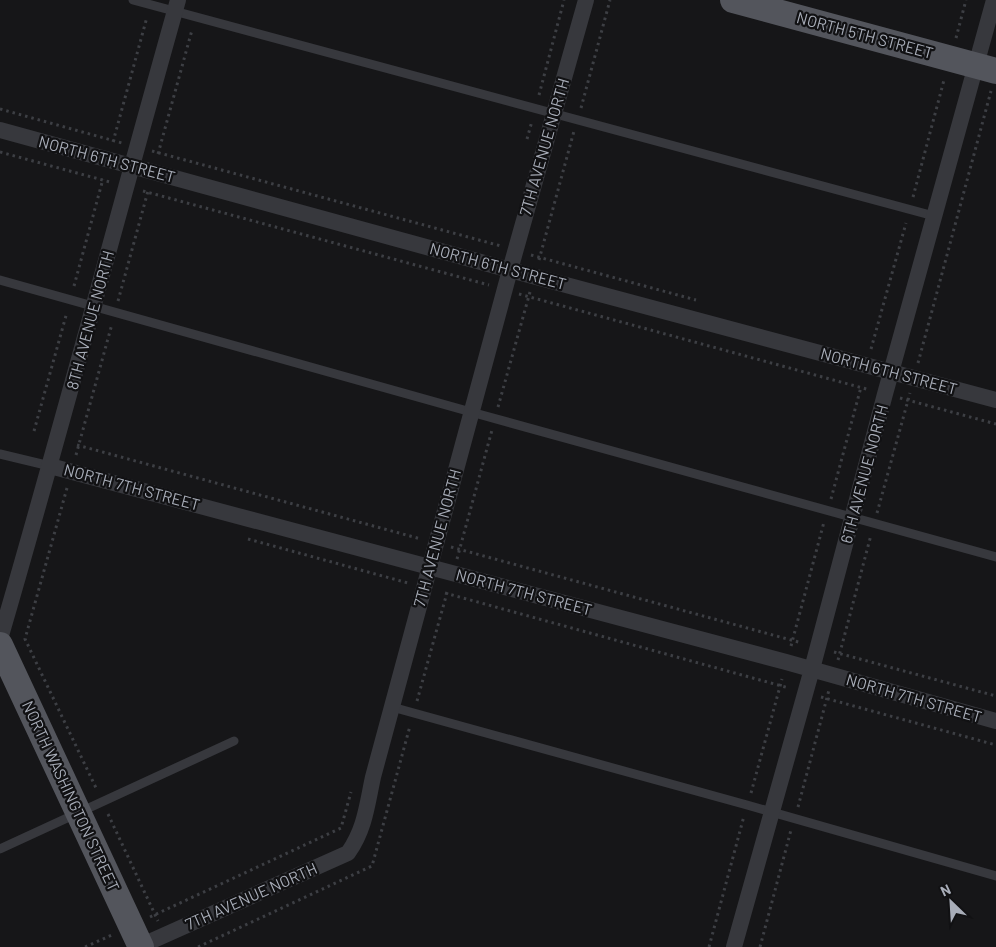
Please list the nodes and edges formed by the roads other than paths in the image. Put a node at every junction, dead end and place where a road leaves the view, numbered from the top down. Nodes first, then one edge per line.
1 (133, 0) edge
2 (586, 0) edge
3 (733, 0) edge
4 (994, 0) edge
5 (176, 6) edge
6 (986, 68) edge
7 (554, 114) junction
8 (0, 130) edge
9 (131, 166) junction
10 (934, 216) junction
11 (510, 270) junction
12 (0, 280) edge
13 (94, 306) junction
14 (891, 371) junction
15 (996, 400) edge
16 (471, 412) junction
17 (0, 454) edge
18 (50, 466) junction
19 (852, 516) junction
20 (996, 557) edge
21 (430, 567) junction
22 (0, 639) edge
23 (0, 645) edge
24 (812, 669) junction
25 (392, 707) junction
26 (996, 721) edge
27 (234, 741) dead end
28 (78, 812) junction
29 (772, 812) junction
30 (0, 848) edge
31 (996, 876) edge
32 (138, 941) edge
33 (734, 947) edge

1 - 5 lane
2 - 7 street, 7TH AVENUE NORTH
3 - 6 main road, NORTH 5TH STREET
4 - 6 street, 6TH AVENUE NORTH
5 - 7 lane
5 - 9 street, 8TH AVENUE NORTH
6 - 10 street, 6TH AVENUE NORTH
7 - 10 lane
7 - 11 street, 7TH AVENUE NORTH
8 - 9 street, NORTH 6TH STREET
9 - 11 street, NORTH 6TH STREET
9 - 13 street, 8TH AVENUE NORTH
10 - 14 street, 6TH AVENUE NORTH
11 - 14 street, NORTH 6TH STREET
11 - 16 street, 7TH AVENUE NORTH
12 - 13 lane
13 - 16 lane
13 - 18 street, 8TH AVENUE NORTH
14 - 15 street, NORTH 6TH STREET
14 - 19 street, 6TH AVENUE NORTH
16 - 19 lane
16 - 21 street, 7TH AVENUE NORTH
17 - 18 lane
18 - 21 street, NORTH 7TH STREET
18 - 22 street, 8TH AVENUE NORTH
19 - 20 lane
19 - 24 street, 6TH AVENUE NORTH
21 - 24 street, NORTH 7TH STREET
21 - 25 street, 7TH AVENUE NORTH
23 - 28 main road, NORTH WASHINGTON STREET
24 - 26 street, NORTH 7TH STREET
24 - 29 street, 6TH AVENUE NORTH
25 - 29 lane
25 - 32 street, 7TH AVENUE NORTH
27 - 28 lane
28 - 30 lane
28 - 32 main road, NORTH WASHINGTON STREET
29 - 31 lane
29 - 33 street, 6TH AVENUE NORTH

